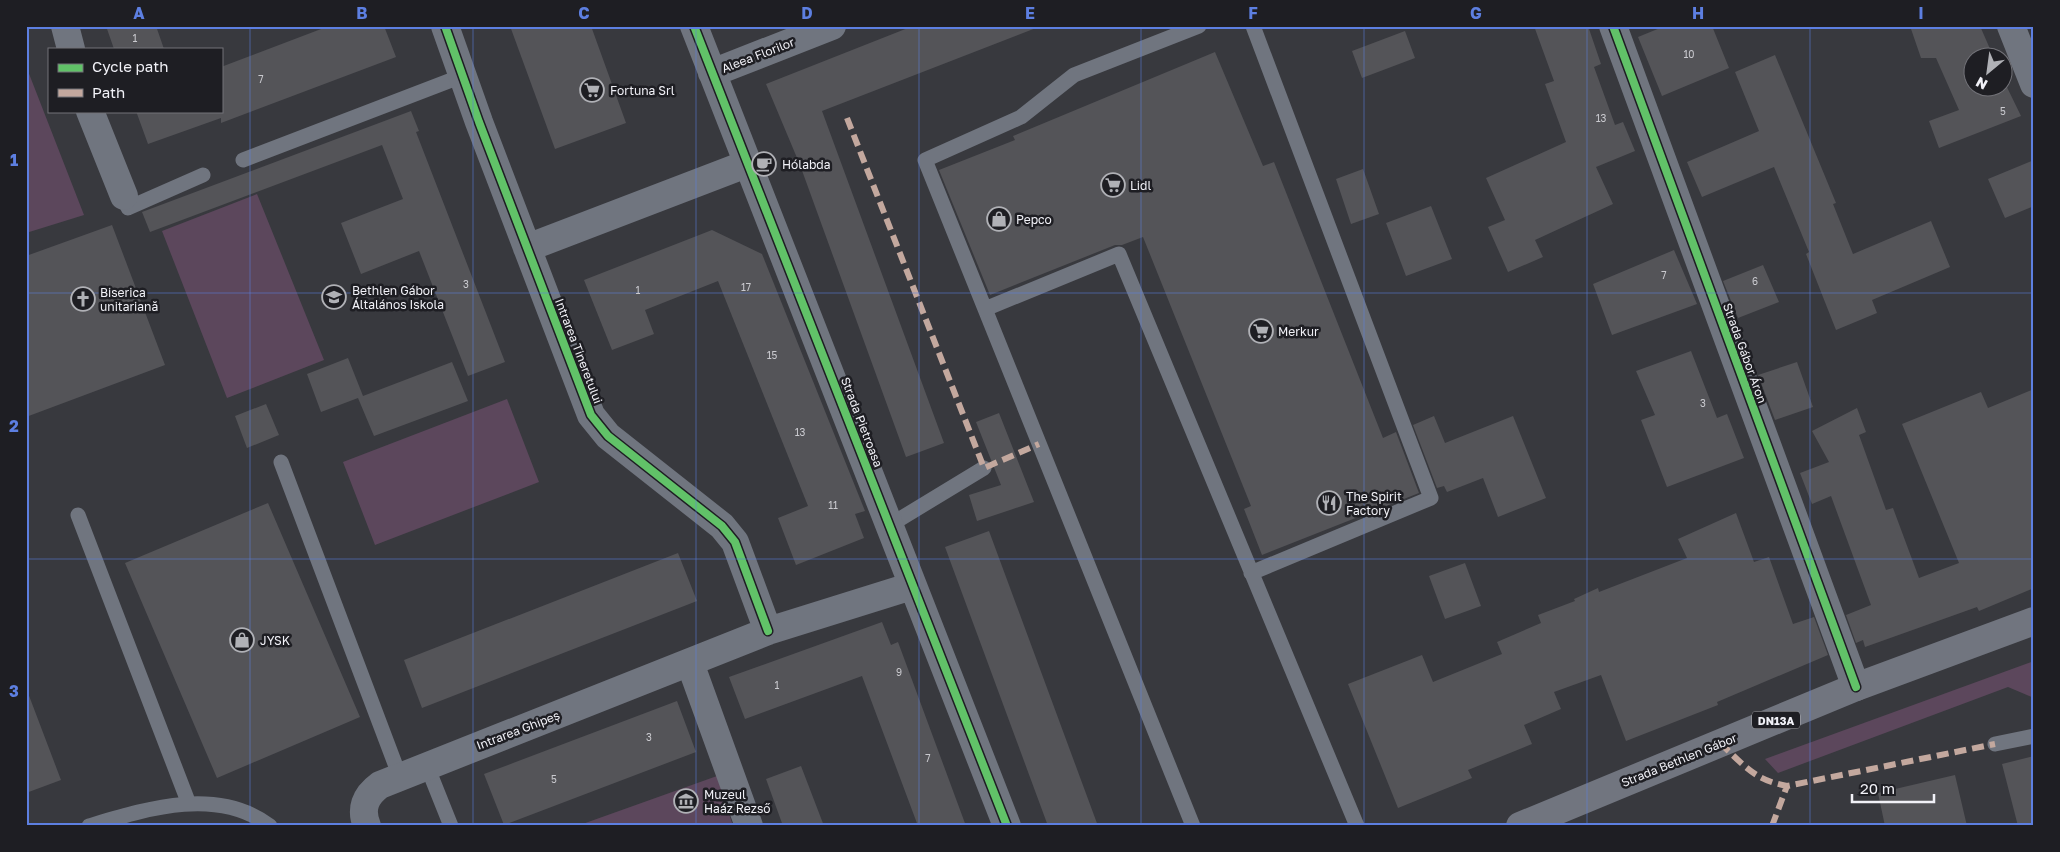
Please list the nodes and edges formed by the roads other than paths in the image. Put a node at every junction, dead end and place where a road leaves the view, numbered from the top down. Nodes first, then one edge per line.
1 (65, 26) edge
2 (445, 26) edge
3 (694, 26) edge
4 (832, 26) edge
5 (1199, 26) edge
6 (1253, 26) edge
7 (1613, 26) edge
8 (2011, 26) edge
9 (71, 48) edge
10 (712, 73) junction
11 (462, 76) junction
12 (2034, 84) edge
13 (90, 112) edge
14 (242, 160) dead end
15 (749, 164) junction
16 (204, 175) dead end
17 (124, 196) joint
18 (527, 248) junction
19 (985, 309) junction
20 (281, 462) dead end
21 (984, 468) dead end
22 (78, 515) dead end
23 (890, 525) junction
24 (1251, 573) junction
25 (912, 586) junction
26 (2034, 621) edge
27 (768, 631) junction
28 (690, 663) junction
29 (1856, 687) junction
30 (2034, 736) edge
31 (1995, 744) dead end
32 (427, 766) junction
33 (400, 777) junction
34 (189, 804) junction
35 (365, 821) edge
36 (89, 826) edge
37 (270, 826) edge
38 (451, 826) edge
39 (749, 826) edge
40 (1006, 826) edge
41 (1193, 826) edge
42 (1357, 826) edge
43 (1520, 826) edge

1 - 9 street
2 - 11 street, Intrarea Tineretului
3 - 10 street, Strada Pietroasa
4 - 10 street, Aleea Florilor
5 - 19 lane
6 - 24 lane
7 - 29 street, Strada Gábor Áron
8 - 12 street
10 - 15 street, Strada Pietroasa
11 - 14 lane
11 - 18 street, Intrarea Tineretului
13 - 17 street
15 - 18 street
15 - 23 street, Strada Pietroasa
16 - 17 lane
18 - 27 street, Intrarea Tineretului
19 - 24 lane
19 - 41 lane
20 - 33 lane
21 - 23 lane
22 - 34 lane
23 - 25 street, Strada Pietroasa
24 - 42 lane
25 - 27 street, Intrarea Ghipeș
25 - 40 street, Strada Pietroasa
26 - 29 main road, Strada Bethlen Gábor / DN13A
27 - 28 street, Intrarea Ghipeș
28 - 32 street, Intrarea Ghipeș
28 - 39 street
29 - 43 main road, Strada Bethlen Gábor / DN13A
30 - 31 lane
32 - 33 street, Intrarea Ghipeș
32 - 38 lane
33 - 35 street, Intrarea Ghipeș
34 - 36 lane
34 - 37 lane

